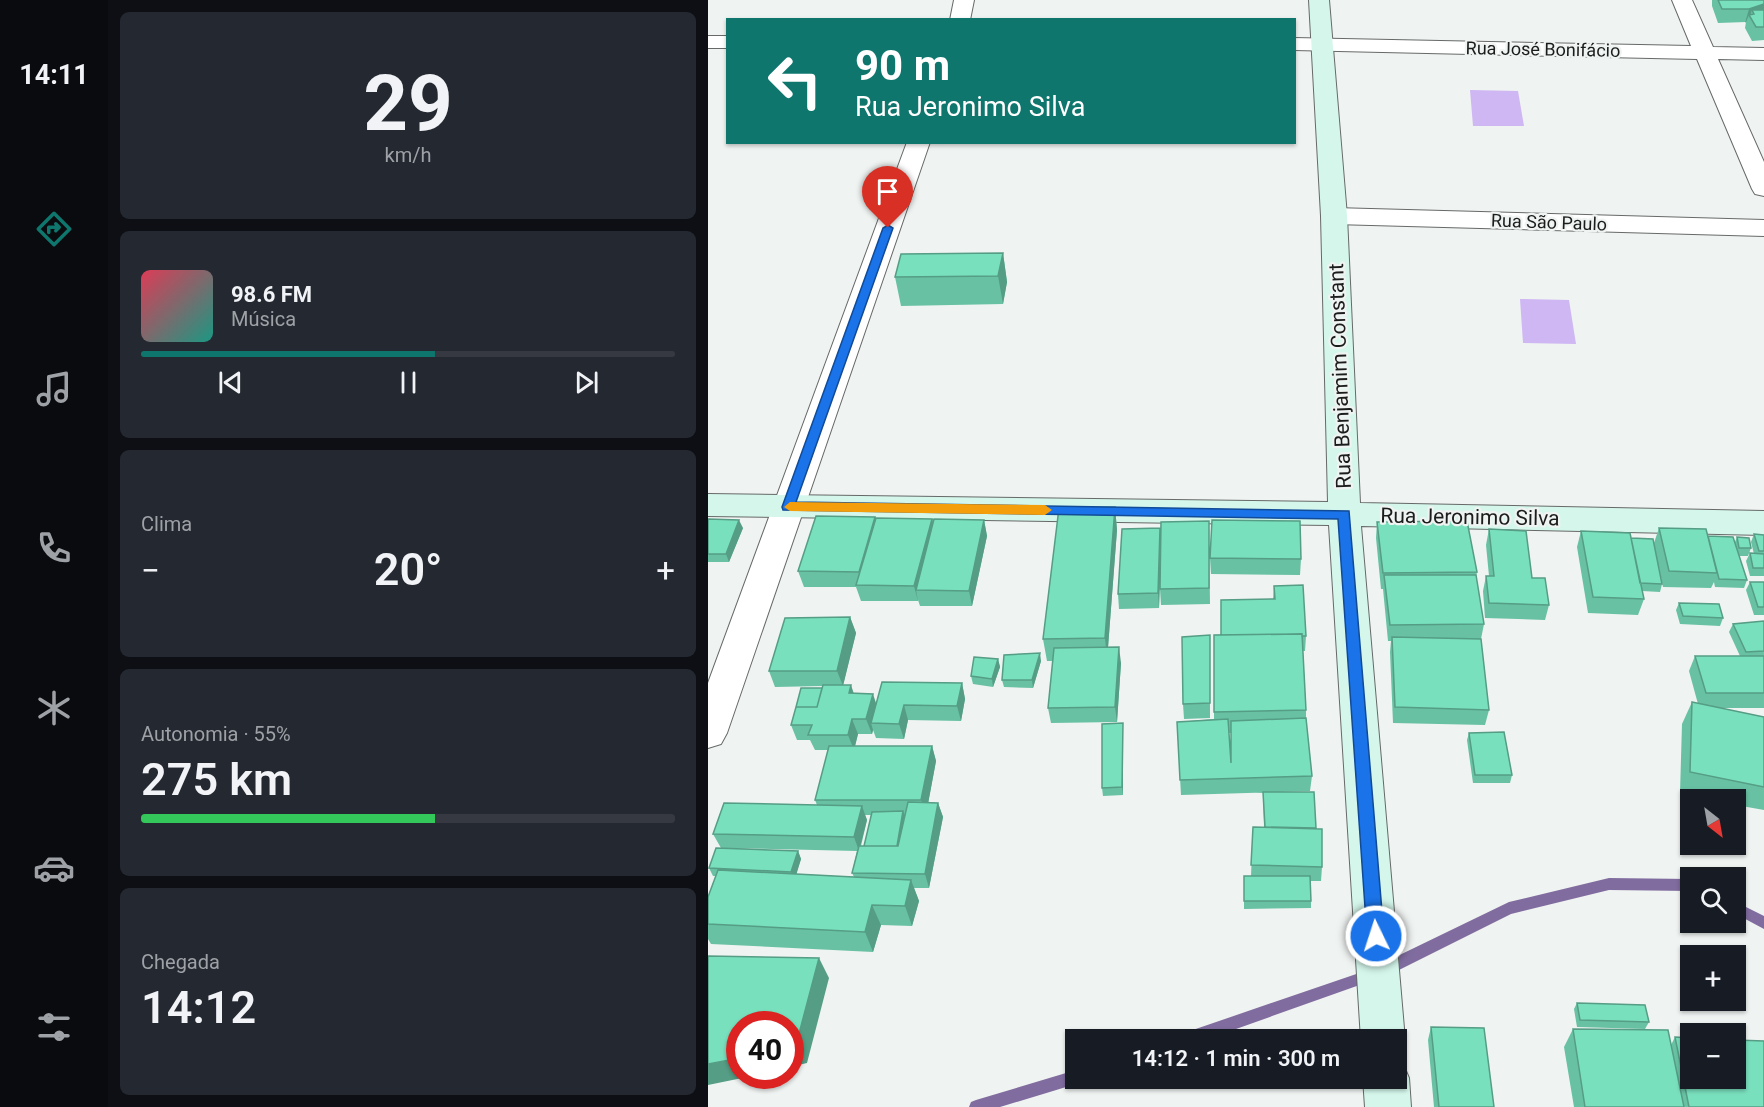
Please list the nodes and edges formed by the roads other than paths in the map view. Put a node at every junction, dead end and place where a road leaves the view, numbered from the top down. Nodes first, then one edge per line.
1 (964, 0) edge
2 (1319, 0) edge
3 (1682, 0) edge
4 (960, 18) edge
5 (708, 42) edge
6 (726, 42) edge
7 (1296, 44) edge
8 (1321, 45) junction
9 (1704, 52) junction
10 (1764, 54) edge
11 (918, 144) edge
12 (1764, 189) edge
13 (1334, 216) junction
14 (1764, 228) edge
15 (708, 505) edge
16 (788, 507) junction
17 (1344, 514) junction
18 (1764, 523) edge
19 (708, 733) edge
20 (1383, 1028) edge
21 (1387, 1089) edge
22 (1388, 1107) edge

1 - 4 street
2 - 8 street, Rua Benjamim Constant
3 - 9 street
5 - 6 street
7 - 8 street, Rua José Bonifácio
8 - 9 street, Rua José Bonifácio
8 - 13 street, Rua Benjamim Constant
9 - 10 street, Rua José Bonifácio
9 - 12 street
11 - 16 street
13 - 14 street, Rua São Paulo
13 - 17 street, Rua Benjamim Constant
15 - 16 street, Rua Jeronimo Silva
16 - 17 street, Rua Jeronimo Silva
16 - 19 street
17 - 18 street, Rua Jeronimo Silva
17 - 20 street, Rua Benjamim Constant
21 - 22 street

